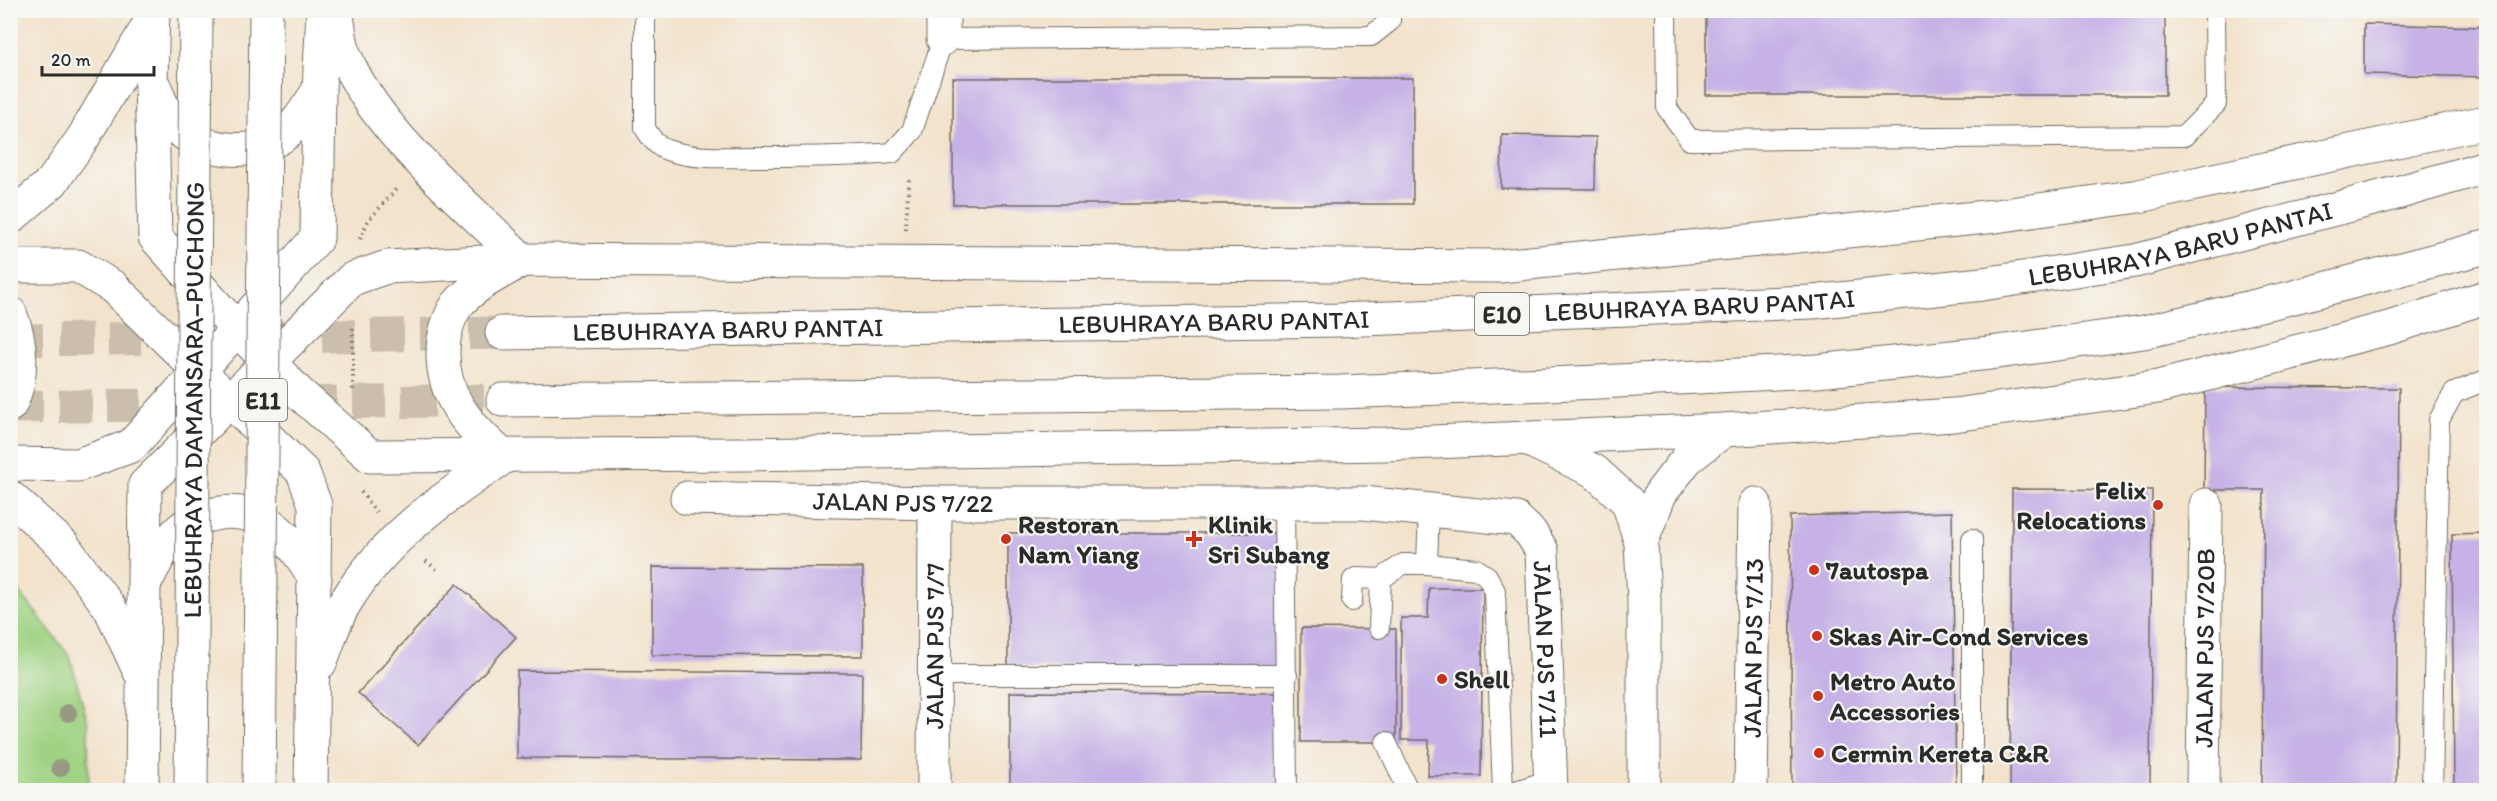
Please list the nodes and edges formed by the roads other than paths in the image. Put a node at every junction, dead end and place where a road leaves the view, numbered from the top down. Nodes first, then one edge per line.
1 (196, 10) edge
2 (266, 10) edge
3 (323, 10) edge
4 (336, 10) edge
5 (645, 10) edge
6 (1390, 10) edge
7 (1666, 10) edge
8 (2216, 10) edge
9 (153, 14) edge
10 (944, 25) edge
11 (151, 79) junction
12 (318, 90) junction
13 (2487, 122) edge
14 (2487, 167) edge
15 (10, 218) edge
16 (2487, 247) edge
17 (522, 260) junction
18 (10, 266) edge
19 (2487, 297) edge
20 (10, 313) edge
21 (237, 329) junction
22 (502, 333) tunnel mouth
23 (270, 361) junction
24 (199, 371) junction
25 (2487, 380) edge
26 (503, 400) tunnel mouth
27 (230, 401) junction
28 (10, 405) edge
29 (1724, 430) junction
30 (1525, 438) junction
31 (504, 457) junction
32 (10, 464) edge
33 (10, 497) edge
34 (687, 498) dead end
35 (935, 503) junction
36 (1284, 503) junction
37 (1755, 504) dead end
38 (2206, 505) dead end
39 (1429, 509) junction
40 (1516, 519) joint
41 (1972, 539) dead end
42 (1641, 543) junction
43 (1427, 564) junction
44 (315, 579) junction
45 (1381, 579) junction
46 (144, 585) junction
47 (1352, 602) dead end
48 (1379, 628) dead end
49 (934, 675) junction
50 (1287, 675) junction
51 (143, 680) junction
52 (313, 680) junction
53 (1386, 742) dead end
54 (1551, 785) edge
55 (142, 790) edge
56 (191, 790) edge
57 (259, 790) edge
58 (311, 790) edge
59 (934, 790) edge
60 (1287, 790) edge
61 (1408, 790) edge
62 (1503, 790) edge
63 (1519, 790) edge
64 (1644, 790) edge
65 (1751, 790) edge
66 (1972, 790) edge
67 (2203, 790) edge
68 (2432, 790) edge

1 - 56 main road, LEBUHRAYA DAMANSARA–PUCHONG, bridge
2 - 57 main road, E11, bridge
3 - 12 main road
4 - 17 main road
5 - 10 lane
6 - 10 lane
7 - 8 lane
9 - 11 main road
9 - 15 main road
11 - 12 main road
11 - 21 main road
12 - 21 main road
13 - 17 main road
14 - 22 main road, LEBUHRAYA BARU PANTAI / E10
16 - 26 main road
17 - 23 main road
17 - 31 main road
18 - 24 main road
19 - 29 main road
20 - 28 main road
21 - 23 main road
21 - 24 main road
23 - 27 main road
23 - 31 main road
24 - 27 main road
24 - 32 main road
25 - 68 lane
27 - 44 main road
27 - 46 main road
29 - 30 main road
29 - 42 main road
30 - 31 main road
30 - 42 main road
31 - 52 main road
33 - 51 main road
34 - 35 main road, JALAN PJS 7/22
35 - 36 main road, JALAN PJS 7/22
35 - 49 main road, JALAN PJS 7/7
36 - 39 main road, JALAN PJS 7/22
36 - 50 lane
37 - 65 main road, JALAN PJS 7/13
38 - 67 main road, JALAN PJS 7/20B
39 - 40 main road, JALAN PJS 7/22
39 - 43 lane
40 - 54 main road, JALAN PJS 7/11
41 - 66 lane
42 - 64 main road
43 - 45 lane
43 - 62 lane
44 - 46 main road
44 - 52 main road
45 - 47 lane
45 - 48 lane
46 - 51 main road
49 - 50 lane
49 - 59 main road, JALAN PJS 7/7
50 - 60 lane
51 - 55 main road
52 - 58 main road
53 - 61 lane
54 - 63 lane

